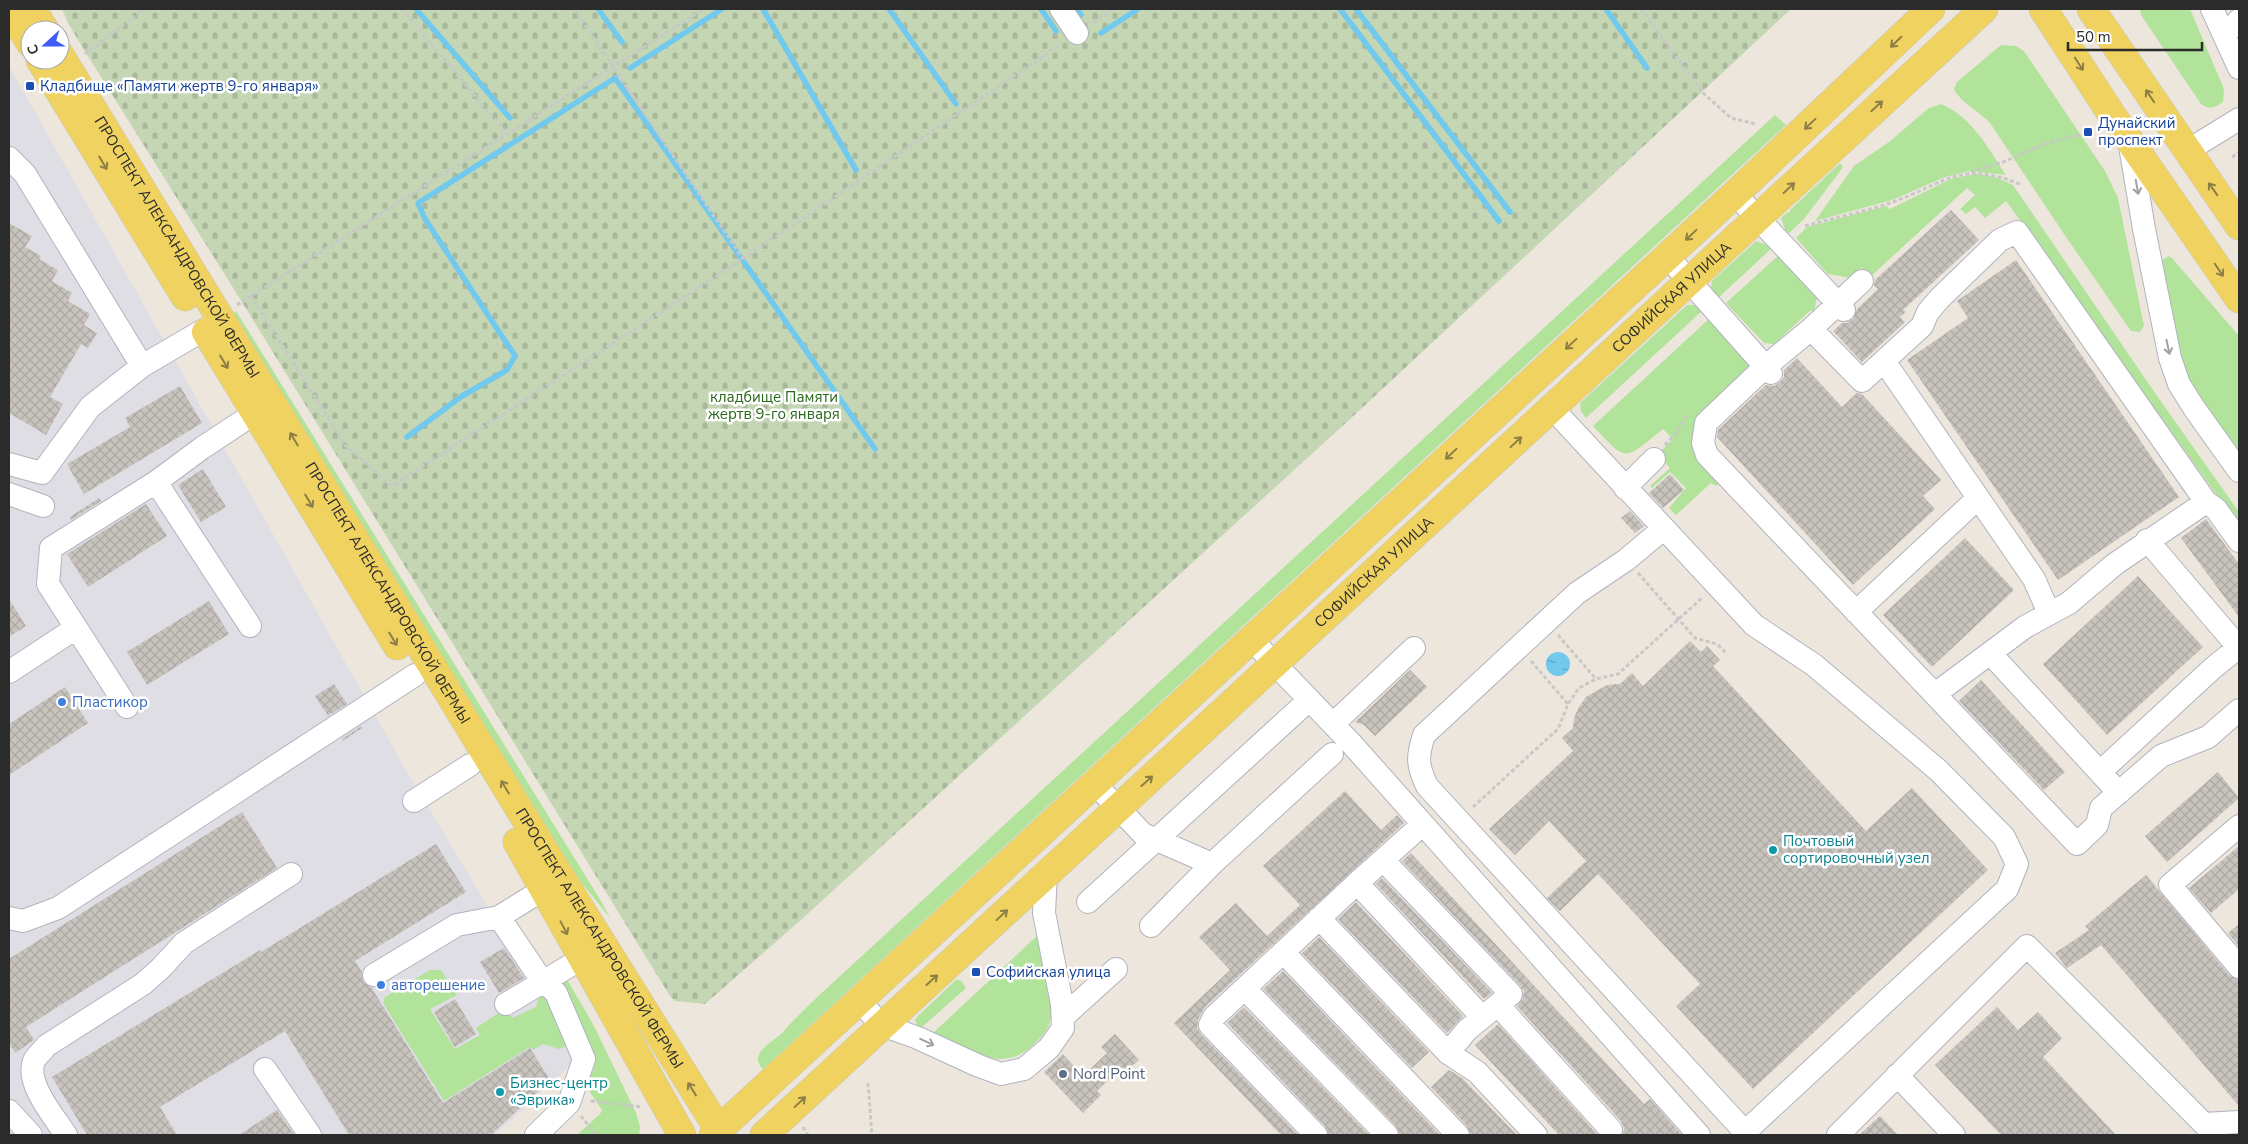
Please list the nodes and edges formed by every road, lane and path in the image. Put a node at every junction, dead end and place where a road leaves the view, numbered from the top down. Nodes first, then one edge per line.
1 (9, 9) edge
2 (32, 9) edge
3 (144, 9) edge
4 (402, 9) edge
5 (574, 9) edge
6 (704, 9) edge
7 (1061, 9) edge
8 (1114, 9) edge
9 (1641, 9) edge
10 (1931, 9) edge
11 (1984, 9) edge
12 (2043, 9) edge
13 (2092, 9) edge
14 (2212, 9) edge
15 (39, 20) edge
16 (20, 27) edge
17 (2232, 27) edge
18 (1077, 33) junction
19 (73, 54) edge
20 (614, 66) junction
21 (2239, 68) edge
22 (47, 70) edge
23 (2239, 119) edge
24 (1756, 124) dead end
25 (507, 134) junction
26 (2086, 134) dead end
27 (2129, 139) junction
28 (2187, 151) junction
29 (2239, 152) edge
30 (2232, 157) dead end
31 (9, 158) edge
32 (1970, 173) junction
33 (2022, 185) dead end
34 (1735, 194) junction
35 (1757, 218) junction
36 (1804, 226) dead end
37 (2239, 226) edge
38 (1667, 256) junction
39 (743, 259) junction
40 (1689, 281) junction
41 (1862, 281) dead end
42 (251, 296) junction
43 (2239, 300) edge
44 (242, 302) dead end
45 (1841, 307) junction
46 (213, 324) junction
47 (1810, 330) junction
48 (1884, 361) junction
49 (142, 366) junction
50 (1768, 370) junction
51 (1552, 408) junction
52 (255, 413) junction
53 (1654, 459) dead end
54 (9, 464) edge
55 (2239, 472) edge
56 (156, 482) junction
57 (1625, 488) junction
58 (9, 494) edge
59 (1978, 498) junction
60 (2206, 502) junction
61 (42, 506) dead end
62 (1663, 529) junction
63 (2147, 540) junction
64 (2239, 541) edge
65 (1626, 560) junction
66 (1707, 576) junction
67 (1856, 612) junction
68 (2049, 613) junction
69 (1678, 619) junction
70 (250, 626) dead end
71 (76, 628) junction
72 (1251, 639) junction
73 (1551, 641) dead end
74 (2239, 647) edge
75 (1414, 648) dead end
76 (1726, 653) dead end
77 (1990, 653) junction
78 (1537, 654) dead end
79 (1275, 665) junction
80 (9, 672) edge
81 (415, 675) junction
82 (1596, 679) junction
83 (1935, 694) junction
84 (1310, 700) junction
85 (1568, 704) junction
86 (127, 708) dead end
87 (2239, 710) edge
88 (1333, 724) junction
89 (1332, 754) dead end
90 (470, 765) junction
91 (2100, 772) junction
92 (1094, 783) junction
93 (2119, 793) junction
94 (414, 801) dead end
95 (1117, 808) junction
96 (1459, 820) junction
97 (1423, 824) junction
98 (2239, 826) edge
99 (1157, 839) junction
100 (1383, 860) junction
101 (1212, 864) junction
102 (1046, 873) junction
103 (291, 874) dead end
104 (1356, 883) junction
105 (544, 889) junction
106 (1088, 902) dead end
107 (499, 917) junction
108 (9, 918) edge
109 (1319, 918) junction
110 (1151, 926) dead end
111 (1283, 952) junction
112 (581, 959) junction
113 (2239, 967) edge
114 (1116, 969) dead end
115 (374, 975) dead end
116 (545, 981) junction
117 (1245, 989) junction
118 (859, 1001) junction
119 (506, 1004) dead end
120 (1490, 1011) junction
121 (1063, 1016) junction
122 (882, 1025) junction
123 (1448, 1053) junction
124 (265, 1069) dead end
125 (1897, 1075) junction
126 (868, 1082) dead end
127 (570, 1097) junction
128 (642, 1108) dead end
129 (9, 1111) edge
130 (2239, 1122) edge
131 (1610, 1130) dead end
132 (2203, 1130) edge
133 (718, 1134) edge
134 (31, 1135) edge
135 (66, 1135) edge
136 (310, 1135) edge
137 (536, 1135) edge
138 (682, 1135) edge
139 (764, 1135) edge
140 (872, 1135) edge
141 (1316, 1135) edge
142 (1387, 1135) edge
143 (1458, 1135) edge
144 (1536, 1135) edge
145 (1699, 1135) edge
146 (1838, 1135) edge
147 (1954, 1135) edge

1 - 16 main road
2 - 15 main road
3 - 19 path
4 - 25 path
5 - 20 path
6 - 20 path
7 - 18 street
8 - 18 path
9 - 24 path
10 -> 34 main road
35 -> 11 main road, СОФИЙСКАЯ УЛИЦА
12 -> 27 main road
28 -> 13 main road
14 - 17 street
17 - 21 street
18 - 39 path
19 - 46 main road, ПРОСПЕКТ АЛЕКСАНДРОВСКОЙ ФЕРМЫ
20 - 25 path
20 - 39 path
22 -> 46 main road, ПРОСПЕКТ АЛЕКСАНДРОВСКОЙ ФЕРМЫ
23 - 28 street
25 - 42 path
26 - 32 path
27 -> 43 main road
27 -> 55 street
37 -> 28 main road
29 - 30 path
31 - 49 street
32 - 33 path
32 - 36 path
34 - 35 street
34 -> 38 main road
35 - 40 main road, СОФИЙСКАЯ УЛИЦА
35 - 45 street
38 - 40 street
38 -> 72 main road
39 - 42 path
40 - 50 street
40 - 51 main road, СОФИЙСКАЯ УЛИЦА
41 - 45 street
42 - 44 path
45 - 47 street
46 - 49 street
46 -> 52 main road, ПРОСПЕКТ АЛЕКСАНДРОВСКОЙ ФЕРМЫ
133 -> 46 main road, ПРОСПЕКТ АЛЕКСАНДРОВСКОЙ ФЕРМЫ
47 - 48 street
47 - 50 street
48 - 59 street
48 - 60 street
49 - 54 street
50 - 67 street
51 - 57 street
79 -> 51 main road, СОФИЙСКАЯ УЛИЦА
52 - 56 street
52 -> 81 main road, ПРОСПЕКТ АЛЕКСАНДРОВСКОЙ ФЕРМЫ
53 - 57 street
56 - 70 street
56 - 71 street
57 - 62 street
58 - 61 street
59 - 67 street
59 - 68 street
60 - 63 street
60 - 64 street
62 - 65 street
62 - 66 street
63 - 68 street
63 - 74 street
65 - 69 path
65 - 96 street
66 - 69 path
66 - 96 street
67 - 83 street
68 - 77 street
69 - 76 path
69 - 82 path
71 - 80 street
71 - 86 street
72 - 79 street
72 - 92 main road
73 - 82 path
74 - 91 street
75 - 88 street
77 - 83 street
77 - 91 street
78 - 85 path
79 - 84 street
95 -> 79 main road, СОФИЙСКАЯ УЛИЦА
81 - 90 main road, ПРОСПЕКТ АЛЕКСАНДРОВСКОЙ ФЕРМЫ
81 - 108 street
82 - 85 path
83 - 93 street
84 - 88 street
84 - 99 street
85 - 96 path
87 - 93 street
88 - 97 street
89 - 101 street
90 - 94 street
90 - 105 main road, ПРОСПЕКТ АЛЕКСАНДРОВСКОЙ ФЕРМЫ
91 - 93 street
92 - 95 street
92 - 118 main road
95 - 99 street
95 - 102 main road, СОФИЙСКАЯ УЛИЦА
97 - 100 street
97 - 145 street
98 - 113 street
99 - 101 street
99 - 106 street
100 - 104 street
100 - 120 street
101 - 110 street
102 - 121 street
122 -> 102 main road, СОФИЙСКАЯ УЛИЦА
103 - 135 street
104 - 109 street
104 - 120 street
105 - 107 street
105 -> 112 main road, ПРОСПЕКТ АЛЕКСАНДРОВСКОЙ ФЕРМЫ
107 - 115 street
107 - 116 street
109 - 111 street
109 - 123 street
111 - 117 street
111 - 143 street
112 - 116 street
112 - 138 main road, ПРОСПЕКТ АЛЕКСАНДРОВСКОЙ ФЕРМЫ
114 - 121 street
116 - 119 street
116 - 127 street
117 - 141 street
117 - 142 street
118 - 122 street
118 - 133 main road
120 - 123 street
120 - 131 street
122 -> 121 street
139 -> 122 main road, СОФИЙСКАЯ УЛИЦА
123 - 144 street
124 - 136 street
125 - 132 street
125 - 146 street
125 - 147 street
126 - 140 path
127 - 128 path
127 - 137 street
129 - 134 street
130 - 132 street

